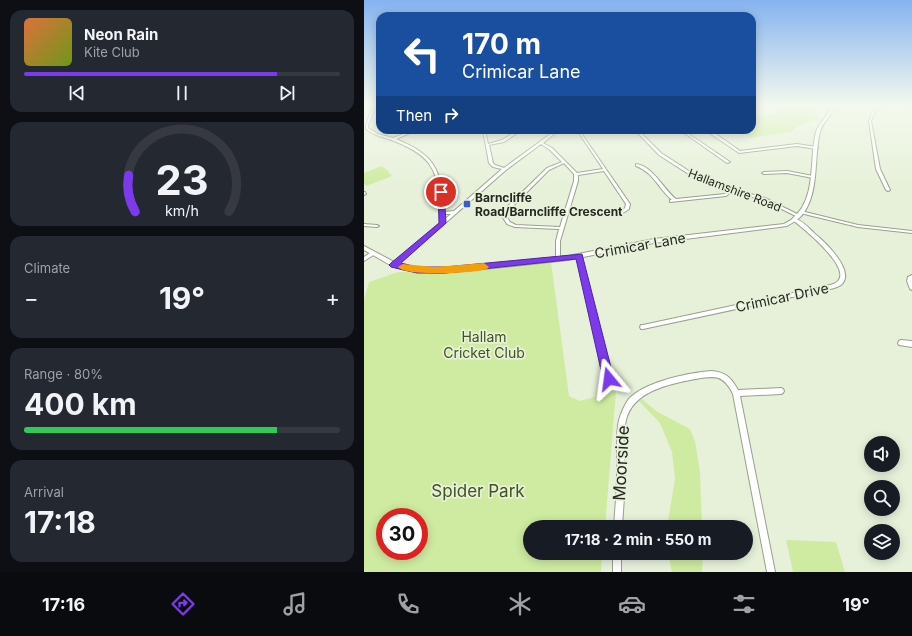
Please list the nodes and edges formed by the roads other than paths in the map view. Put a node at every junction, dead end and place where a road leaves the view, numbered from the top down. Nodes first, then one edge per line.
1 (819, 132) edge
2 (872, 132) edge
3 (377, 134) edge
4 (406, 134) edge
5 (485, 134) edge
6 (514, 134) edge
7 (552, 134) edge
8 (581, 134) edge
9 (641, 134) edge
10 (687, 134) edge
11 (713, 134) edge
12 (394, 139) junction
13 (541, 142) junction
14 (487, 145) junction
15 (816, 148) junction
16 (564, 162) junction
17 (728, 162) dead end
18 (637, 165) dead end
19 (505, 169) junction
20 (605, 170) junction
21 (764, 173) dead end
22 (576, 174) junction
23 (813, 177) junction
24 (732, 190) junction
25 (888, 190) dead end
26 (455, 212) junction
27 (442, 213) junction
28 (609, 214) dead end
29 (798, 216) junction
30 (442, 223) junction
31 (364, 225) edge
32 (377, 226) dead end
33 (561, 228) junction
34 (912, 232) edge
35 (364, 248) edge
36 (373, 253) junction
37 (579, 256) junction
38 (364, 259) edge
39 (558, 259) junction
40 (394, 265) junction
41 (911, 279) edge
42 (912, 288) edge
43 (643, 327) dead end
44 (901, 343) dead end
45 (912, 344) edge
46 (609, 379) dead end
47 (782, 391) dead end
48 (736, 393) junction
49 (618, 520) edge
50 (617, 560) edge
51 (617, 572) edge
52 (771, 572) edge

1 - 15 street
2 - 25 street
3 - 12 street
4 - 12 street
5 - 14 street
6 - 14 street
7 - 13 street
8 - 20 street
9 - 24 street, Hallamshire Road
10 - 17 street
11 - 15 street
12 - 27 street
13 - 16 street
13 - 19 street
14 - 19 street
15 - 23 street
16 - 22 street
16 - 33 street
18 - 24 street
19 - 26 street
20 - 22 street
20 - 28 street
21 - 23 street
22 - 33 street
23 - 29 street
24 - 29 street, Hallamshire Road
26 - 27 street
26 - 30 street
27 - 30 street
29 - 34 street
29 - 37 street, Crimicar Lane
29 - 43 street, Crimicar Drive
30 - 40 street
31 - 32 street
33 - 39 street
35 - 36 street, Crimicar Lane
36 - 38 street
36 - 40 street, Crimicar Lane
37 - 39 street, Crimicar Lane
37 - 46 street
39 - 40 street, Crimicar Lane
41 - 42 street
44 - 45 street
47 - 48 street
48 - 49 street, Moorside
48 - 52 street, Moorside
50 - 51 street

